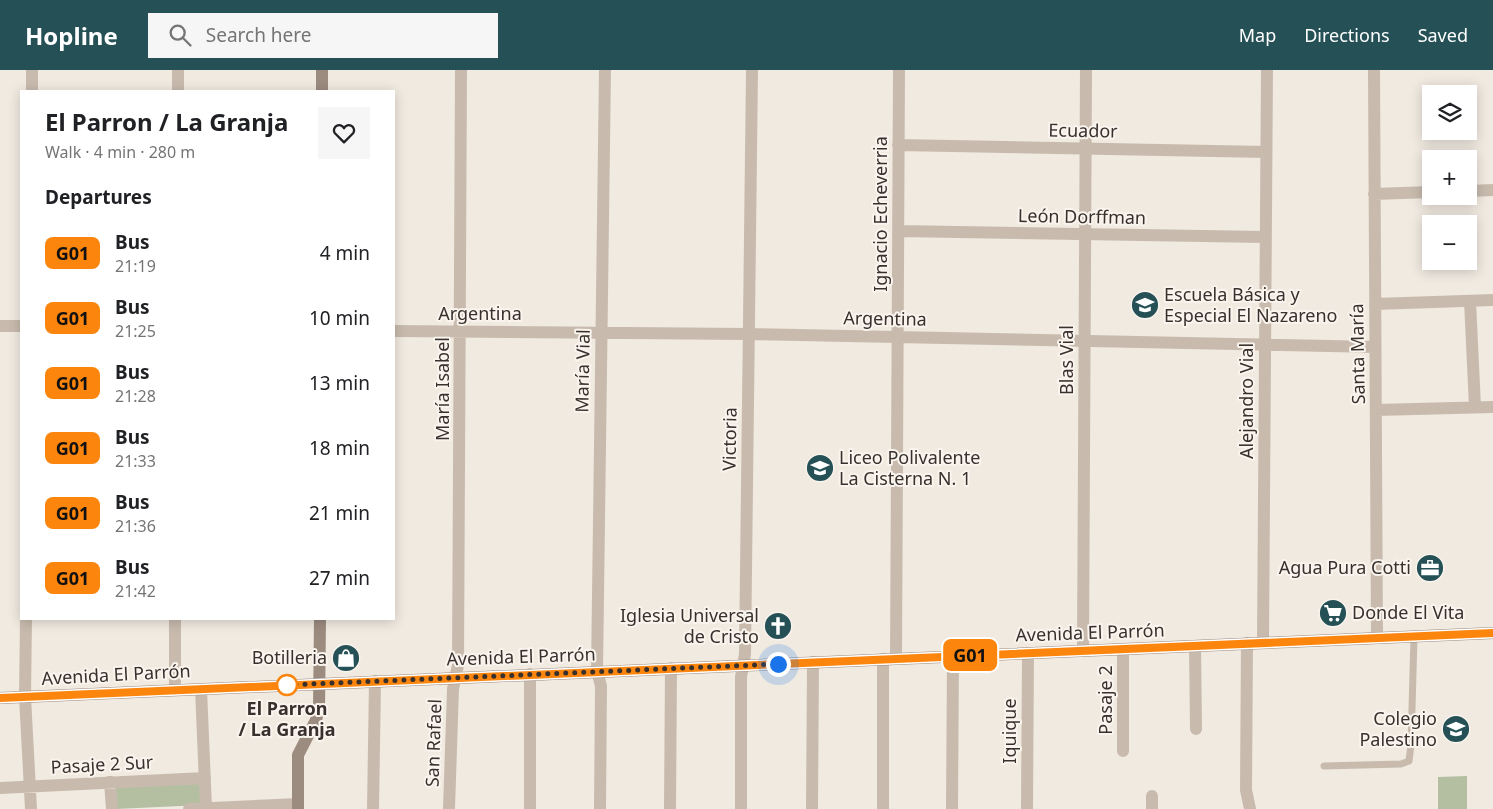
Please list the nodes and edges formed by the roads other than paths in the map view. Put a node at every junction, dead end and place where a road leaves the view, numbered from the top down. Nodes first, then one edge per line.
1 (32, 70) edge
2 (178, 70) edge
3 (322, 70) edge
4 (461, 70) edge
5 (604, 70) edge
6 (752, 70) edge
7 (899, 70) edge
8 (1086, 70) edge
9 (1266, 70) edge
10 (1374, 70) edge
11 (32, 90) edge
12 (178, 90) edge
13 (322, 90) edge
14 (898, 145) junction
15 (1086, 149) junction
16 (1266, 152) junction
17 (1493, 190) edge
18 (1477, 191) edge
19 (1422, 192) edge
20 (1374, 194) junction
21 (898, 231) junction
22 (1085, 235) junction
23 (1266, 237) junction
24 (1470, 300) junction
25 (1493, 300) edge
26 (1375, 304) junction
27 (0, 326) edge
28 (20, 326) edge
29 (395, 331) edge
30 (461, 331) junction
31 (600, 332) junction
32 (748, 334) junction
33 (898, 337) junction
34 (1085, 341) junction
35 (1265, 344) junction
36 (1375, 347) junction
37 (1475, 407) junction
38 (1493, 407) edge
39 (1376, 410) junction
40 (26, 620) edge
41 (175, 620) edge
42 (320, 620) edge
43 (1493, 633) edge
44 (1414, 637) junction
45 (1376, 638) junction
46 (1263, 642) junction
47 (1247, 643) junction
48 (1195, 646) junction
49 (1123, 649) junction
50 (1083, 651) junction
51 (1028, 653) junction
52 (954, 656) junction
53 (890, 659) junction
54 (813, 662) junction
55 (743, 665) junction
56 (671, 668) junction
57 (597, 672) junction
58 (530, 674) junction
59 (455, 678) junction
60 (375, 681) junction
61 (320, 683) junction
62 (201, 689) junction
63 (175, 690) junction
64 (25, 697) junction
65 (0, 698) edge
66 (1196, 729) dead end
67 (1123, 750) dead end
68 (1324, 766) dead end
69 (205, 778) junction
70 (110, 782) junction
71 (30, 786) junction
72 (0, 788) edge
73 (1152, 796) dead end
74 (298, 807) edge
75 (206, 808) edge
76 (31, 809) edge
77 (112, 809) edge
78 (189, 809) edge
79 (373, 809) edge
80 (450, 809) edge
81 (530, 809) edge
82 (600, 809) edge
83 (670, 809) edge
84 (741, 809) edge
85 (812, 809) edge
86 (883, 809) edge
87 (952, 809) edge
88 (1027, 809) edge
89 (1152, 809) edge
90 (1250, 809) edge

1 - 11 street
2 - 12 street
3 - 13 main road
4 - 30 street, María Isabel
5 - 31 street, María Vial
6 - 32 street, Victoria
7 - 14 street, Ignacio Echeverria
8 - 15 street, Blas Vial
9 - 16 street, Alejandro Vial
10 - 20 street, Santa María
14 - 15 street, Ecuador
14 - 21 street, Ignacio Echeverria
15 - 16 street, Ecuador
15 - 22 street, Blas Vial
16 - 23 street, Alejandro Vial
17 - 18 street
19 - 20 street
20 - 26 street, Santa María
21 - 22 street, León Dorffman
21 - 33 street, Ignacio Echeverria
22 - 23 street, León Dorffman
22 - 34 street, Blas Vial
23 - 35 street, Alejandro Vial
24 - 25 street
24 - 26 street
24 - 37 street
26 - 36 street, Santa María
27 - 28 street
29 - 30 street, Argentina
30 - 31 street, Argentina
30 - 59 street, María Isabel
31 - 32 street, Argentina
31 - 57 street, María Vial
32 - 33 street, Argentina
32 - 55 street, Victoria
33 - 34 street, Argentina
33 - 53 street, Ignacio Echeverria
34 - 35 street, Argentina
34 - 50 street, Blas Vial
35 - 36 street, Argentina
35 - 46 street, Alejandro Vial
36 - 39 street, Santa María
37 - 38 street
37 - 39 street
39 - 45 street, Santa María
40 - 64 street
41 - 63 street
42 - 61 main road
43 - 44 main road, Avenida El Parrón
44 - 45 main road, Avenida El Parrón
44 - 68 lane
45 - 46 main road, Avenida El Parrón
46 - 47 main road, Avenida El Parrón
47 - 48 main road, Avenida El Parrón
47 - 90 street
48 - 49 main road, Avenida El Parrón
48 - 66 street
49 - 50 main road, Avenida El Parrón
49 - 67 street, Pasaje 2
50 - 51 main road, Avenida El Parrón
51 - 52 main road, Avenida El Parrón
51 - 88 street, Iquique
52 - 53 main road, Avenida El Parrón
52 - 87 street
53 - 54 main road, Avenida El Parrón
53 - 86 street, Ignacio Echeverria
54 - 55 main road, Avenida El Parrón
54 - 85 street
55 - 56 main road, Avenida El Parrón
55 - 84 street, Victoria
56 - 57 main road, Avenida El Parrón
56 - 83 street
57 - 58 main road, Avenida El Parrón
57 - 82 street, María Vial
58 - 59 main road, Avenida El Parrón
58 - 81 street
59 - 60 main road, Avenida El Parrón
59 - 80 street, San Rafael
60 - 61 main road, Avenida El Parrón
60 - 79 street
61 - 62 main road, Avenida El Parrón
61 - 74 main road
62 - 63 main road, Avenida El Parrón
62 - 69 street
63 - 64 main road, Avenida El Parrón
64 - 65 main road, Avenida El Parrón
64 - 71 street
69 - 70 street, Pasaje 2 Sur
69 - 75 street
70 - 71 street, Pasaje 2 Sur
70 - 77 street
71 - 72 street, Pasaje 2 Sur
71 - 76 street
73 - 89 street
74 - 75 street
75 - 78 street

